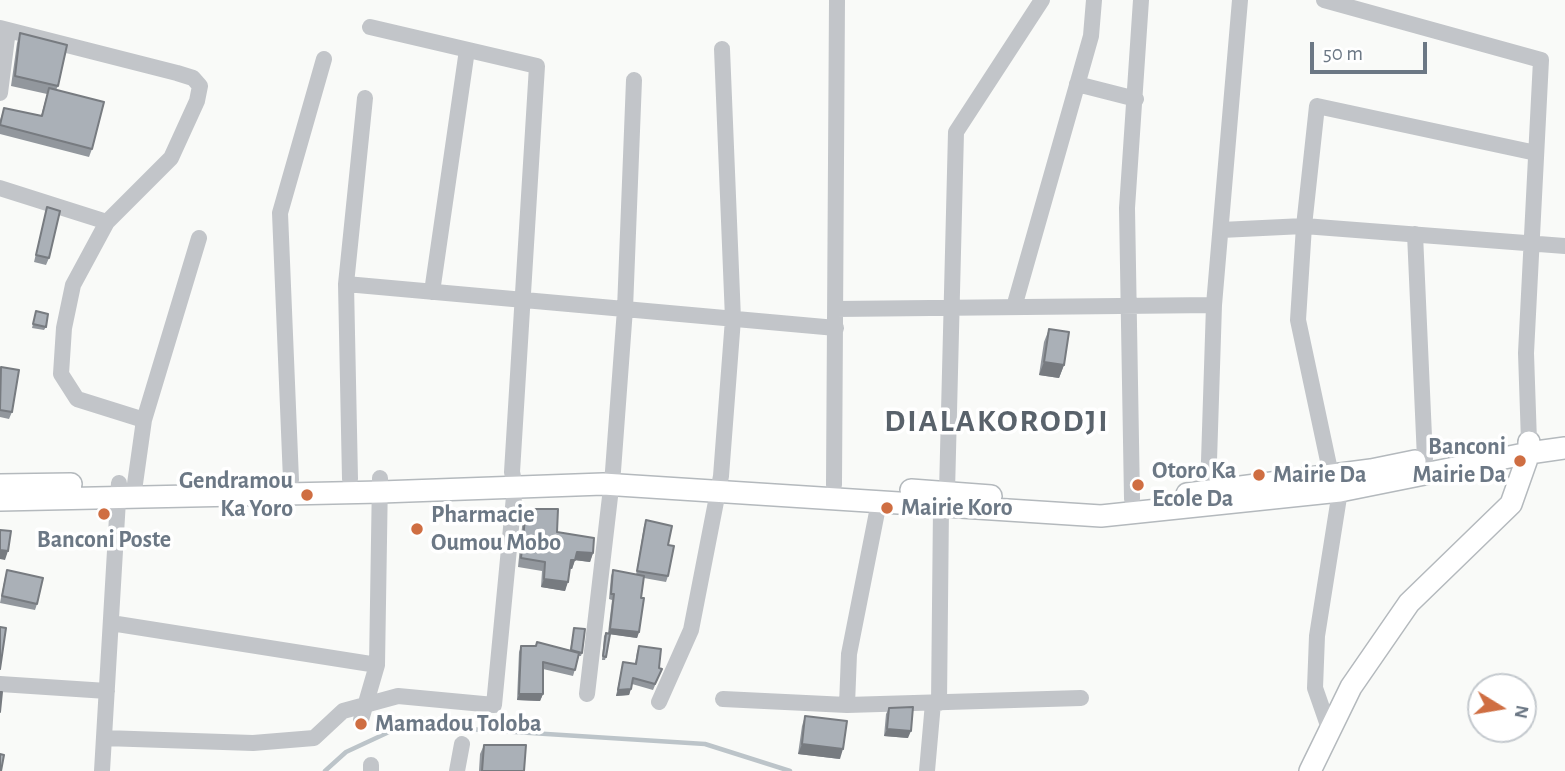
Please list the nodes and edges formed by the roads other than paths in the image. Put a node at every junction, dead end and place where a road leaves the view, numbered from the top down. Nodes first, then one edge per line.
1 (837, 0) edge
2 (1042, 0) edge
3 (1094, 0) edge
4 (1141, 0) edge
5 (1240, 0) edge
6 (1324, 0) edge
7 (1366, 6) edge
8 (370, 27) dead end
9 (4, 29) edge
10 (722, 49) dead end
11 (467, 50) junction
12 (324, 59) dead end
13 (634, 80) dead end
14 (1077, 84) junction
15 (0, 93) edge
16 (365, 98) dead end
17 (1136, 99) junction
18 (1536, 153) junction
19 (0, 188) edge
20 (107, 222) junction
21 (1304, 226) junction
22 (1221, 230) junction
23 (1415, 234) junction
24 (199, 239) dead end
25 (1531, 243) junction
26 (1565, 246) edge
27 (346, 285) junction
28 (432, 292) junction
29 (521, 300) junction
30 (1214, 305) junction
31 (1128, 306) junction
32 (1014, 307) junction
33 (952, 308) junction
34 (625, 309) junction
35 (836, 309) junction
36 (733, 319) junction
37 (836, 328) junction
38 (144, 420) junction
39 (1565, 435) edge
40 (1529, 447) junction
41 (1565, 448) edge
42 (1426, 459) junction
43 (612, 478) junction
44 (349, 479) junction
45 (513, 479) junction
46 (291, 480) junction
47 (720, 483) junction
48 (1336, 483) junction
49 (0, 485) edge
50 (381, 485) junction
51 (835, 485) junction
52 (126, 491) junction
53 (1208, 492) junction
54 (944, 499) junction
55 (1132, 499) junction
56 (0, 500) edge
57 (879, 502) junction
58 (111, 623) junction
59 (377, 665) junction
60 (0, 684) edge
61 (107, 691) junction
62 (587, 694) dead end
63 (1080, 698) dead end
64 (723, 699) dead end
65 (659, 702) dead end
66 (936, 703) junction
67 (847, 705) junction
68 (363, 712) junction
69 (1330, 731) junction
70 (104, 738) junction
71 (462, 744) dead end
72 (102, 771) edge
73 (457, 771) edge
74 (927, 771) edge
75 (1310, 771) edge

1 - 35 street
2 - 33 street
3 - 14 street
4 - 17 street
5 - 22 street
6 - 7 street
7 - 18 street
8 - 11 street
9 - 15 street
9 - 20 street
10 - 36 street
11 - 28 street
11 - 29 street
12 - 46 street
13 - 34 street
14 - 17 street
14 - 32 street
16 - 27 street
17 - 31 street
18 - 21 street
18 - 25 street
19 - 20 street
20 - 38 street
21 - 22 street
21 - 23 street
21 - 48 street
22 - 30 street
23 - 25 street
23 - 42 street
24 - 38 street
25 - 26 street
25 - 40 street
27 - 28 street
27 - 44 street
28 - 29 street
29 - 34 street
29 - 45 street
30 - 31 street
30 - 53 street
31 - 32 street
31 - 55 street
32 - 33 street
33 - 35 street
33 - 54 street
34 - 36 street
34 - 43 street
35 - 37 street
36 - 37 street
36 - 47 street
37 - 51 street
38 - 52 street
39 - 40 main road
40 - 41 main road
40 - 42 main road
40 - 48 main road
40 - 69 main road
42 - 48 main road
43 - 45 main road
43 - 47 main road
43 - 62 street
44 - 46 main road
44 - 50 main road
45 - 50 main road
45 - 68 street
46 - 52 main road
47 - 51 main road
47 - 57 main road
47 - 65 street
48 - 53 main road
48 - 54 main road
48 - 69 street
49 - 52 main road
50 - 52 main road
50 - 59 street
51 - 54 main road
52 - 56 main road
52 - 58 street
53 - 55 main road
54 - 55 main road
54 - 57 main road
54 - 66 street
57 - 67 street
58 - 59 street
58 - 61 street
59 - 68 street
60 - 61 street
61 - 70 street
63 - 66 street
64 - 67 street
66 - 67 street
66 - 74 street
68 - 70 street
69 - 75 main road
70 - 72 street
71 - 73 street

